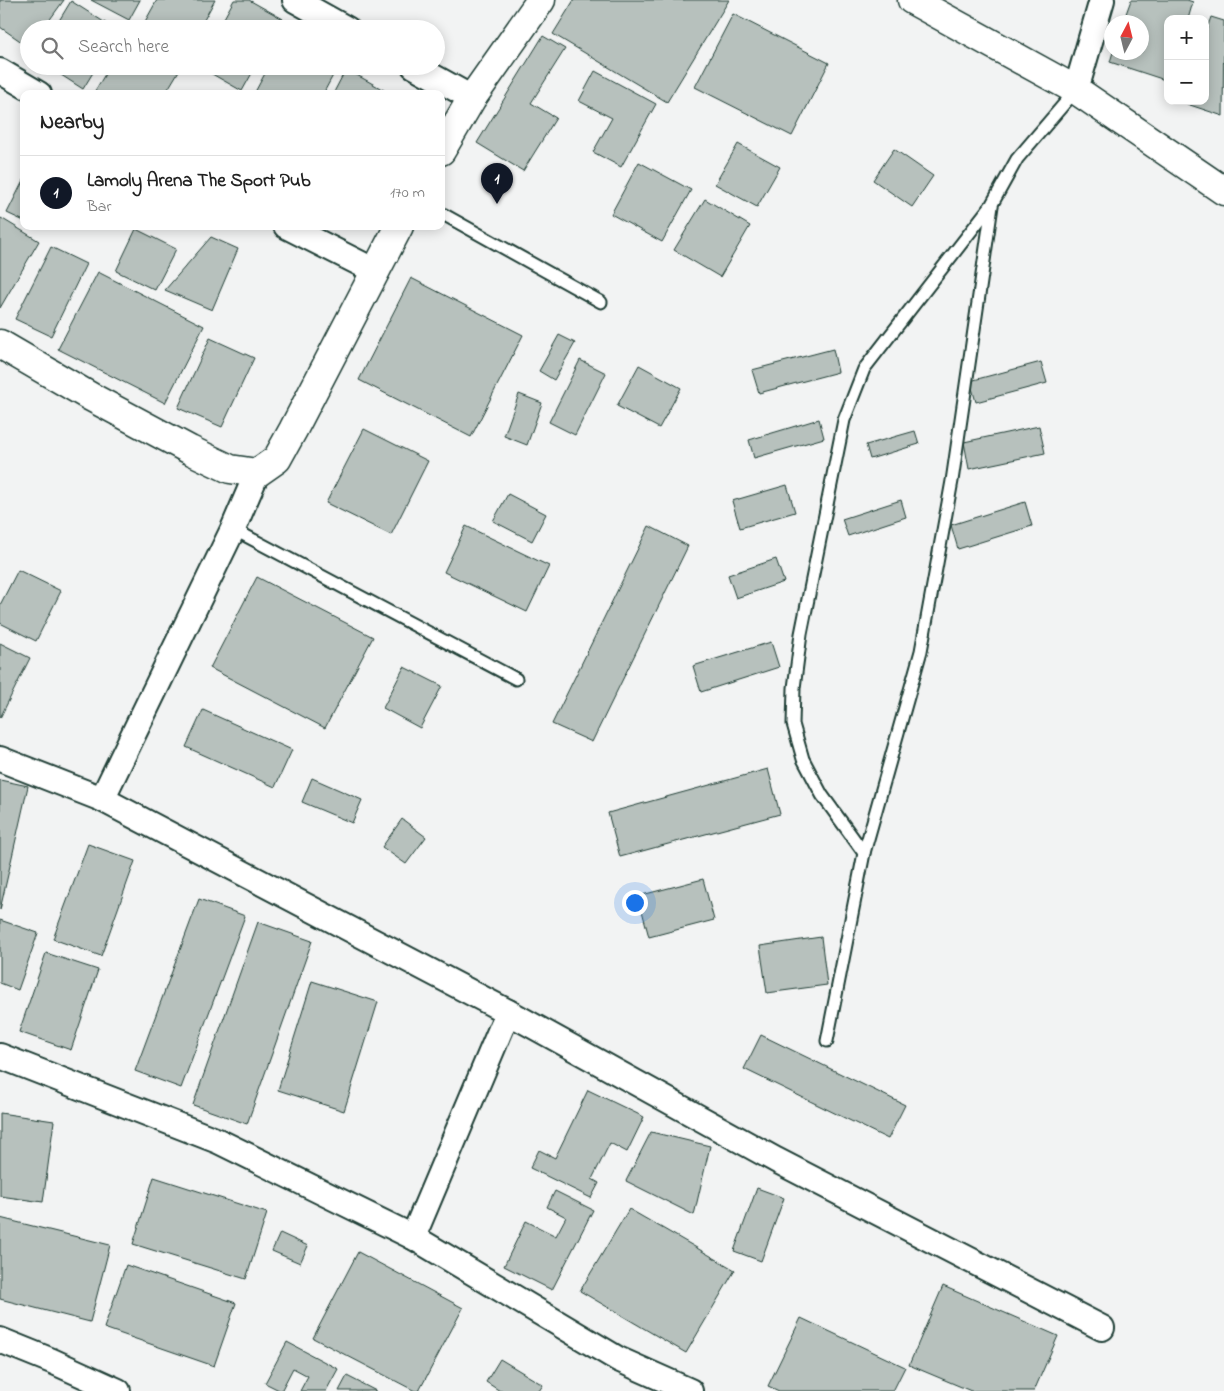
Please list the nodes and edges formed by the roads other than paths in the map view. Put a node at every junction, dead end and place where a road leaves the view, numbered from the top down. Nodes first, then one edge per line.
1 (294, 0) edge
2 (541, 0) edge
3 (912, 0) edge
4 (1102, 0) edge
5 (330, 20) edge
6 (0, 71) edge
7 (430, 75) edge
8 (32, 90) edge
9 (1076, 90) junction
10 (472, 98) junction
11 (445, 144) edge
12 (1224, 191) edge
13 (992, 204) junction
14 (445, 215) edge
15 (294, 230) edge
16 (397, 230) edge
17 (375, 271) junction
18 (601, 302) dead end
19 (0, 344) edge
20 (257, 473) junction
21 (233, 529) junction
22 (516, 679) dead end
23 (0, 758) edge
24 (102, 799) junction
25 (864, 853) junction
26 (508, 1012) junction
27 (827, 1041) dead end
28 (0, 1056) edge
29 (413, 1237) junction
30 (1102, 1328) dead end
31 (0, 1340) edge
32 (118, 1391) edge
33 (690, 1391) edge

1 - 5 street
2 - 10 street
3 - 9 street
4 - 9 street
6 - 8 street
7 - 10 street
9 - 12 street
9 - 13 lane
10 - 11 street
13 - 25 lane
13 - 25 lane
14 - 18 lane
15 - 17 street
16 - 17 street
17 - 20 street
19 - 20 street
20 - 21 street
21 - 22 lane
21 - 24 street
23 - 24 street
24 - 26 street
25 - 27 lane
26 - 29 street
26 - 30 street
28 - 29 street
29 - 33 street
31 - 32 street

